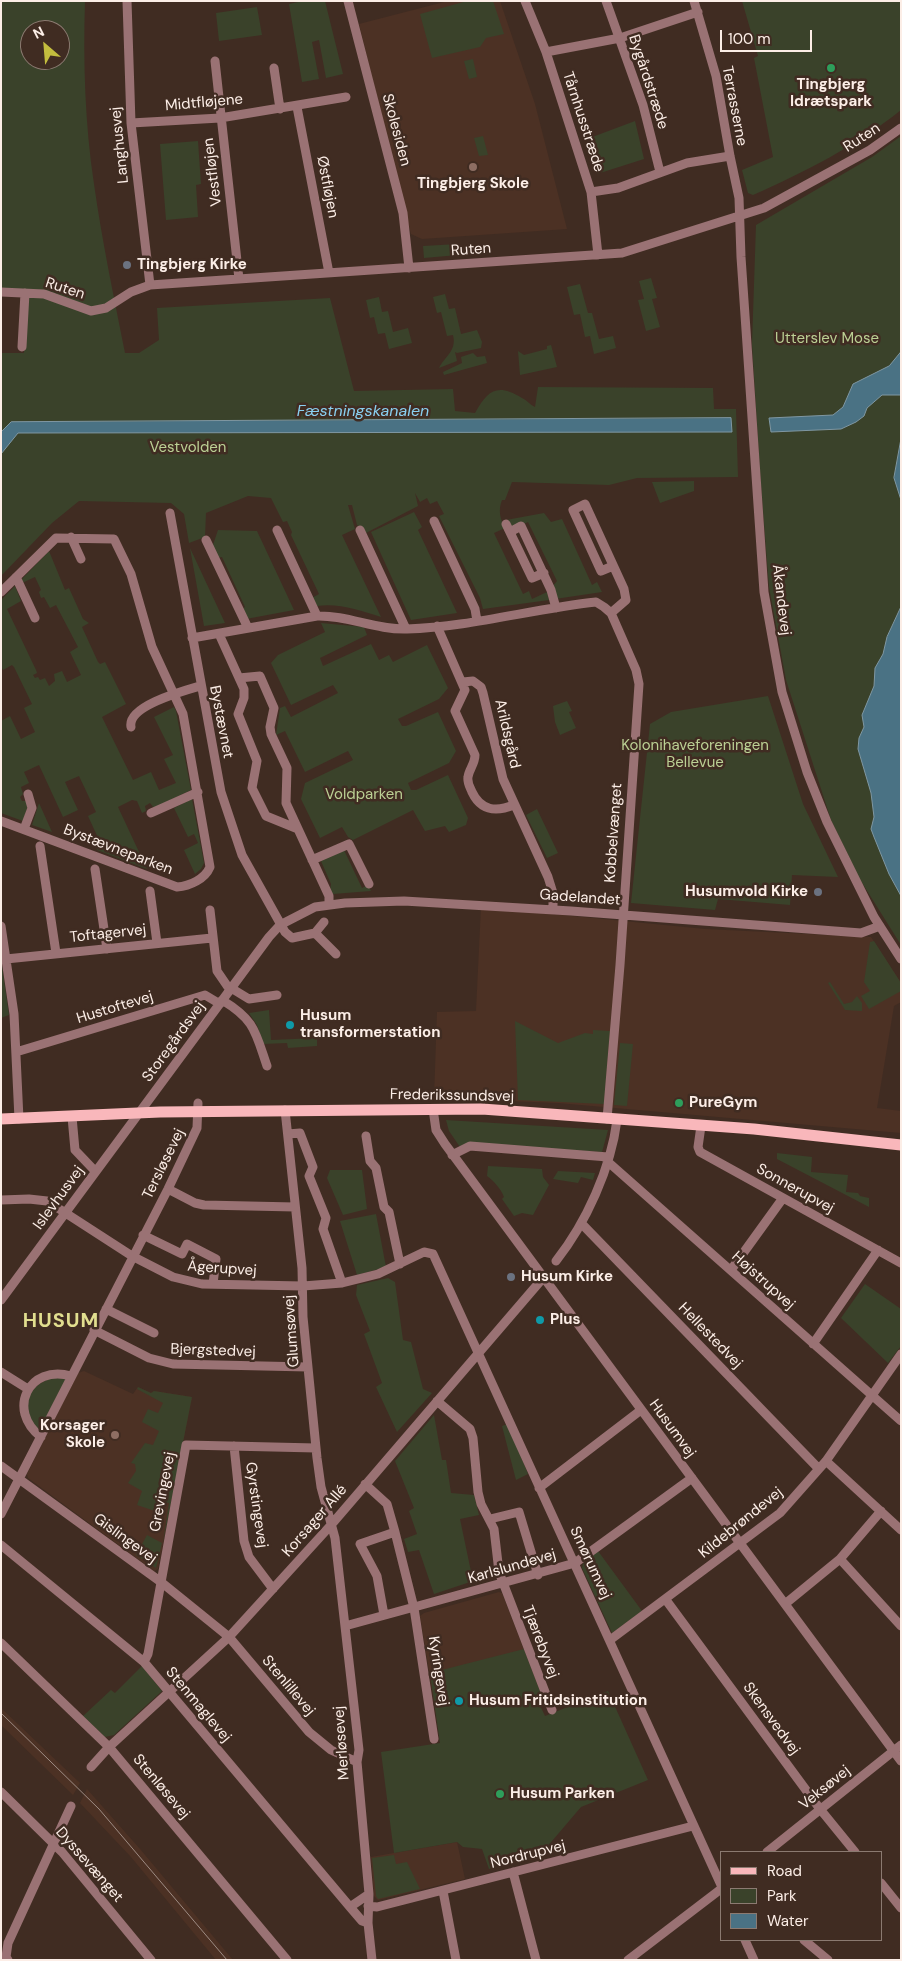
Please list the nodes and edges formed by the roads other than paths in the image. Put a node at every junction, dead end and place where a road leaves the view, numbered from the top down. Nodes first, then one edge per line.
1 (127, 1) edge
2 (348, 1) edge
3 (525, 1) edge
4 (606, 1) edge
5 (694, 1) edge
6 (698, 12) junction
7 (620, 38) junction
8 (546, 52) junction
9 (215, 61) dead end
10 (274, 68) dead end
11 (346, 97) dead end
12 (297, 107) junction
13 (280, 110) junction
14 (220, 118) junction
15 (131, 123) junction
16 (901, 128) edge
17 (730, 156) junction
18 (660, 172) junction
19 (591, 192) junction
20 (740, 217) junction
21 (598, 255) junction
22 (409, 268) junction
23 (329, 273) junction
24 (239, 279) junction
25 (150, 285) junction
26 (1, 292) edge
27 (25, 293) junction
28 (22, 347) dead end
29 (170, 514) dead end
30 (434, 521) dead end
31 (508, 528) dead end
32 (278, 530) dead end
33 (360, 530) dead end
34 (71, 537) junction
35 (206, 540) dead end
36 (81, 558) dead end
37 (614, 566) junction
38 (16, 577) junction
39 (1, 592) edge
40 (556, 608) junction
41 (611, 613) junction
42 (317, 616) junction
43 (35, 618) dead end
44 (478, 621) junction
45 (437, 626) junction
46 (248, 628) junction
47 (406, 629) junction
48 (218, 634) junction
49 (192, 638) junction
50 (239, 678) junction
51 (463, 682) junction
52 (200, 686) junction
53 (174, 693) junction
54 (131, 728) dead end
55 (198, 792) junction
56 (28, 794) dead end
57 (514, 805) junction
58 (151, 813) dead end
59 (1, 821) edge
60 (24, 829) junction
61 (298, 829) junction
62 (40, 846) dead end
63 (312, 860) junction
64 (95, 869) dead end
65 (368, 884) dead end
66 (150, 891) dead end
67 (329, 904) junction
68 (210, 910) dead end
69 (553, 910) junction
70 (622, 915) junction
71 (324, 922) dead end
72 (280, 925) junction
73 (1, 926) edge
74 (880, 926) junction
75 (316, 933) junction
76 (212, 938) junction
77 (157, 943) junction
78 (107, 949) junction
79 (56, 953) junction
80 (336, 954) dead end
81 (6, 959) junction
82 (901, 959) edge
83 (231, 989) junction
84 (277, 995) dead end
85 (221, 1002) junction
86 (16, 1052) junction
87 (267, 1066) dead end
88 (198, 1107) junction
89 (433, 1109) junction
90 (285, 1110) junction
91 (140, 1113) junction
92 (72, 1117) junction
93 (1, 1119) edge
94 (19, 1119) junction
95 (612, 1119) junction
96 (701, 1126) junction
97 (288, 1134) junction
98 (366, 1136) dead end
99 (901, 1145) edge
100 (452, 1155) junction
101 (607, 1159) junction
102 (95, 1170) junction
103 (168, 1189) junction
104 (783, 1198) junction
105 (1, 1200) edge
106 (295, 1207) junction
107 (65, 1212) junction
108 (581, 1223) junction
109 (143, 1235) junction
110 (878, 1250) junction
111 (433, 1254) joint
112 (132, 1256) junction
113 (556, 1261) dead end
114 (901, 1263) edge
115 (400, 1264) junction
116 (731, 1270) junction
117 (543, 1278) junction
118 (342, 1283) junction
119 (213, 1284) junction
120 (303, 1286) junction
121 (1, 1300) edge
122 (106, 1309) junction
123 (94, 1330) junction
124 (154, 1333) dead end
125 (813, 1344) junction
126 (478, 1352) junction
127 (901, 1354) edge
128 (308, 1367) junction
129 (1, 1372) edge
130 (71, 1376) junction
131 (28, 1389) junction
132 (872, 1395) junction
133 (437, 1401) junction
134 (641, 1410) junction
135 (901, 1422) edge
136 (41, 1437) junction
137 (234, 1446) junction
138 (316, 1448) junction
139 (826, 1461) junction
140 (1, 1466) edge
141 (819, 1469) junction
142 (20, 1478) junction
143 (692, 1478) junction
144 (365, 1484) junction
145 (539, 1488) junction
146 (881, 1511) junction
147 (1, 1514) edge
148 (490, 1519) junction
149 (331, 1525) junction
150 (901, 1530) edge
151 (395, 1532) junction
152 (1, 1545) edge
153 (741, 1545) junction
154 (840, 1559) junction
155 (575, 1563) junction
156 (538, 1575) junction
157 (161, 1582) junction
158 (503, 1584) junction
159 (273, 1589) junction
160 (666, 1600) junction
161 (785, 1604) junction
162 (414, 1608) junction
163 (384, 1615) junction
164 (345, 1626) junction
165 (901, 1626) edge
166 (229, 1637) junction
167 (610, 1640) junction
168 (1, 1643) edge
169 (144, 1662) junction
170 (169, 1692) junction
171 (552, 1710) dead end
172 (434, 1739) dead end
173 (109, 1747) junction
174 (897, 1748) edge
175 (901, 1761) edge
176 (357, 1762) junction
177 (91, 1767) dead end
178 (2, 1795) edge
179 (71, 1806) dead end
180 (820, 1809) junction
181 (693, 1826) junction
182 (54, 1843) junction
183 (768, 1851) edge
184 (855, 1851) edge
185 (513, 1872) junction
186 (882, 1884) edge
187 (720, 1885) edge
188 (720, 1888) edge
189 (443, 1891) junction
190 (369, 1894) junction
191 (368, 1906) junction
192 (350, 1907) junction
193 (901, 1908) edge
194 (368, 1923) junction
195 (745, 1941) edge
196 (805, 1941) edge
197 (641, 1950) junction
198 (5, 1958) edge
199 (151, 1960) edge
200 (287, 1960) edge
201 (372, 1960) edge
202 (456, 1960) edge
203 (536, 1960) edge
204 (628, 1960) edge
205 (644, 1960) edge
206 (754, 1960) edge
207 (828, 1960) edge

1 - 15 street, Langhusvej
2 - 22 street, Skolesiden
3 - 8 street, Tårnhusstræde
4 - 7 street, Bygårdstræde
5 - 6 street, Terrasserne
6 - 7 street
6 - 17 street, Terrasserne
7 - 8 street
7 - 18 street, Bygårdstræde
8 - 19 street, Tårnhusstræde
9 - 14 street, Vestfløjen
10 - 13 street
11 - 12 street, Midtfløjene
12 - 13 street, Midtfløjene
12 - 23 street, Østfløjen
13 - 14 street, Midtfløjene
14 - 15 street, Midtfløjene
14 - 24 street, Vestfløjen
15 - 25 street, Langhusvej
16 - 20 street, Ruten
17 - 18 street
17 - 20 street, Terrasserne
18 - 19 street
19 - 21 street, Tårnhusstræde
20 - 21 street, Ruten
20 - 74 street, Åkandevej
21 - 22 street, Ruten
22 - 23 street, Ruten
23 - 24 street, Ruten
24 - 25 street, Ruten
25 - 27 street, Ruten
26 - 27 street, Ruten
27 - 28 street, Ruten
29 - 49 street, Bystævnet
30 - 44 street
31 - 40 street
32 - 42 street
33 - 47 street
34 - 36 street
34 - 38 street, Bystævneparken
34 - 53 street, Bystævneparken
35 - 46 street
37 - 37 street
37 - 41 street
38 - 39 street, Bystævneparken
38 - 43 street
40 - 41 street
40 - 44 street
41 - 70 street, Kobbelvænget
42 - 46 street
42 - 47 street
44 - 45 street
45 - 47 street
45 - 51 street
46 - 48 street
48 - 49 street
48 - 50 street
49 - 52 street, Bystævnet
50 - 61 street
50 - 61 street
51 - 57 street, Arildsgård
51 - 57 street
52 - 53 street
52 - 72 street, Bystævnet
53 - 54 street
53 - 55 street, Bystævneparken
55 - 58 street
55 - 60 street, Bystævneparken
56 - 60 street
57 - 69 street, Arildsgård
59 - 60 street, Bystævneparken
61 - 63 street
62 - 79 street
63 - 65 street
63 - 67 street
64 - 78 street
66 - 77 street
67 - 69 street, Gadelandet
67 - 72 street, Gadelandet
68 - 76 street
69 - 70 street, Gadelandet
70 - 74 street, Gadelandet
70 - 95 street, Kobbelvænget
71 - 75 street
72 - 75 street
72 - 83 street, Storegårdsvej
73 - 81 street
74 - 82 street, Åkandevej
75 - 80 street
76 - 77 street, Toftagervej
76 - 83 street
77 - 78 street, Toftagervej
78 - 79 street, Toftagervej
79 - 81 street, Toftagervej
81 - 86 street
83 - 84 street
83 - 85 street, Storegårdsvej
85 - 86 street, Hustoftevej
85 - 87 street, Hustoftevej
85 - 91 street, Storegårdsvej
86 - 94 street
88 - 90 main road, Frederikssundsvej
88 - 91 main road, Frederikssundsvej
88 - 103 street, Tersløsevej
89 - 90 main road, Frederikssundsvej
89 - 95 main road, Frederikssundsvej
89 - 100 street, Husumvej
90 - 97 street, Glumsøvej
91 - 92 main road, Frederikssundsvej
91 - 102 street, Islevhusvej
92 - 94 main road, Frederikssundsvej
92 - 102 street
93 - 94 main road, Frederikssundsvej
95 - 96 main road, Frederikssundsvej
95 - 101 street
96 - 99 main road, Frederikssundsvej
96 - 104 street, Sonnerupvej
97 - 106 street, Glumsøvej
97 - 118 street
98 - 115 street
100 - 101 street
100 - 117 street, Husumvej
101 - 108 street
101 - 116 street, Højstrupvej
102 - 107 street, Islevhusvej
103 - 106 street
103 - 109 street, Tersløsevej
104 - 110 street, Sonnerupvej
104 - 116 street
105 - 107 street, Ågerupvej
106 - 120 street, Glumsøvej
107 - 112 street, Ågerupvej
107 - 121 street, Islevhusvej
108 - 113 street
108 - 141 street, Hellestedvej
109 - 112 street, Tersløsevej
109 - 119 street
110 - 114 street, Sonnerupvej
110 - 125 street
111 - 115 street, Ågerupvej
111 - 126 street, Smørumvej
112 - 119 street, Ågerupvej
112 - 122 street, Tersløsevej
115 - 118 street, Ågerupvej
116 - 125 street, Højstrupvej
117 - 126 street, Korsager Allé
117 - 134 street, Husumvej
118 - 120 street, Ågerupvej
119 - 120 street, Ågerupvej
120 - 128 street, Glumsøvej
122 - 123 street, Tersløsevej
122 - 124 street
123 - 128 street, Bjergstedvej
123 - 130 street, Tersløsevej
125 - 132 street, Højstrupvej
126 - 133 street, Korsager Allé
126 - 145 street, Smørumvej
127 - 132 street, Kildebrøndevej
128 - 138 street, Glumsøvej
129 - 131 street
130 - 131 street
130 - 136 street, Tersløsevej
131 - 136 street
132 - 135 street, Højstrupvej
132 - 139 street, Kildebrøndevej
133 - 144 street, Korsager Allé
133 - 148 street, Tjærebyvej
134 - 143 street, Husumvej
134 - 145 street
136 - 142 street, Tersløsevej
137 - 138 street
137 - 157 street, Grevingevej
137 - 159 street, Gyrstingevej
138 - 149 street, Glumsøvej
139 - 141 street, Kildebrøndevej
139 - 146 street
140 - 142 street, Gislingevej
141 - 153 street, Kildebrøndevej
142 - 147 street, Tersløsevej
142 - 157 street, Gislingevej
143 - 153 street, Husumvej
143 - 155 street, Karlslundevej
144 - 149 street, Korsager Allé
144 - 151 street, Kyringevej
145 - 155 street, Smørumvej
146 - 150 street
146 - 154 street
148 - 156 street
148 - 158 street, Tjærebyvej
149 - 159 street, Korsager Allé
149 - 164 street, Merløsevej
151 - 162 street, Kyringevej
151 - 163 street
152 - 169 street, Stenmaglevej
153 - 160 street, Kildebrøndevej
153 - 161 street, Husumvej
154 - 161 street
154 - 165 street
155 - 156 street, Karlslundevej
155 - 167 street, Smørumvej
156 - 158 street, Karlslundevej
157 - 166 street, Gislingevej
157 - 169 street, Grevingevej
158 - 162 street, Karlslundevej
158 - 171 street, Tjærebyvej
159 - 166 street, Korsager Allé
160 - 167 street, Kildebrøndevej
160 - 180 street, Skensvedvej
161 - 174 street, Husumvej
162 - 163 street, Karlslundevej
162 - 172 street, Kyringevej
163 - 164 street, Karlslundevej
164 - 176 street, Merløsevej
166 - 170 street, Korsager Allé
166 - 176 street, Stenlillevej
167 - 181 street, Smørumvej
168 - 173 street, Stenløsevej
169 - 170 street, Stenmaglevej
170 - 173 street, Korsager Allé
170 - 192 street, Stenmaglevej
173 - 177 street, Korsager Allé
173 - 200 street, Stenløsevej
174 - 175 street, Husumvej
174 - 180 street, Veksøvej
176 - 190 street, Merløsevej
178 - 182 street, Dyssevænget
179 - 182 street
180 - 183 street, Veksøvej
180 - 184 street, Skensvedvej
181 - 185 street, Nordrupvej
181 - 187 street, Smørumvej
182 - 198 street
182 - 199 street, Dyssevænget
185 - 189 street, Nordrupvej
185 - 203 street
186 - 193 street
188 - 197 street
189 - 191 street, Nordrupvej
189 - 202 street
190 - 191 street, Merløsevej
190 - 192 street
191 - 194 street, Merløsevej
192 - 194 street, Stenmaglevej
194 - 201 street, Merløsevej
195 - 206 street
196 - 207 street
197 - 204 street
197 - 205 street

